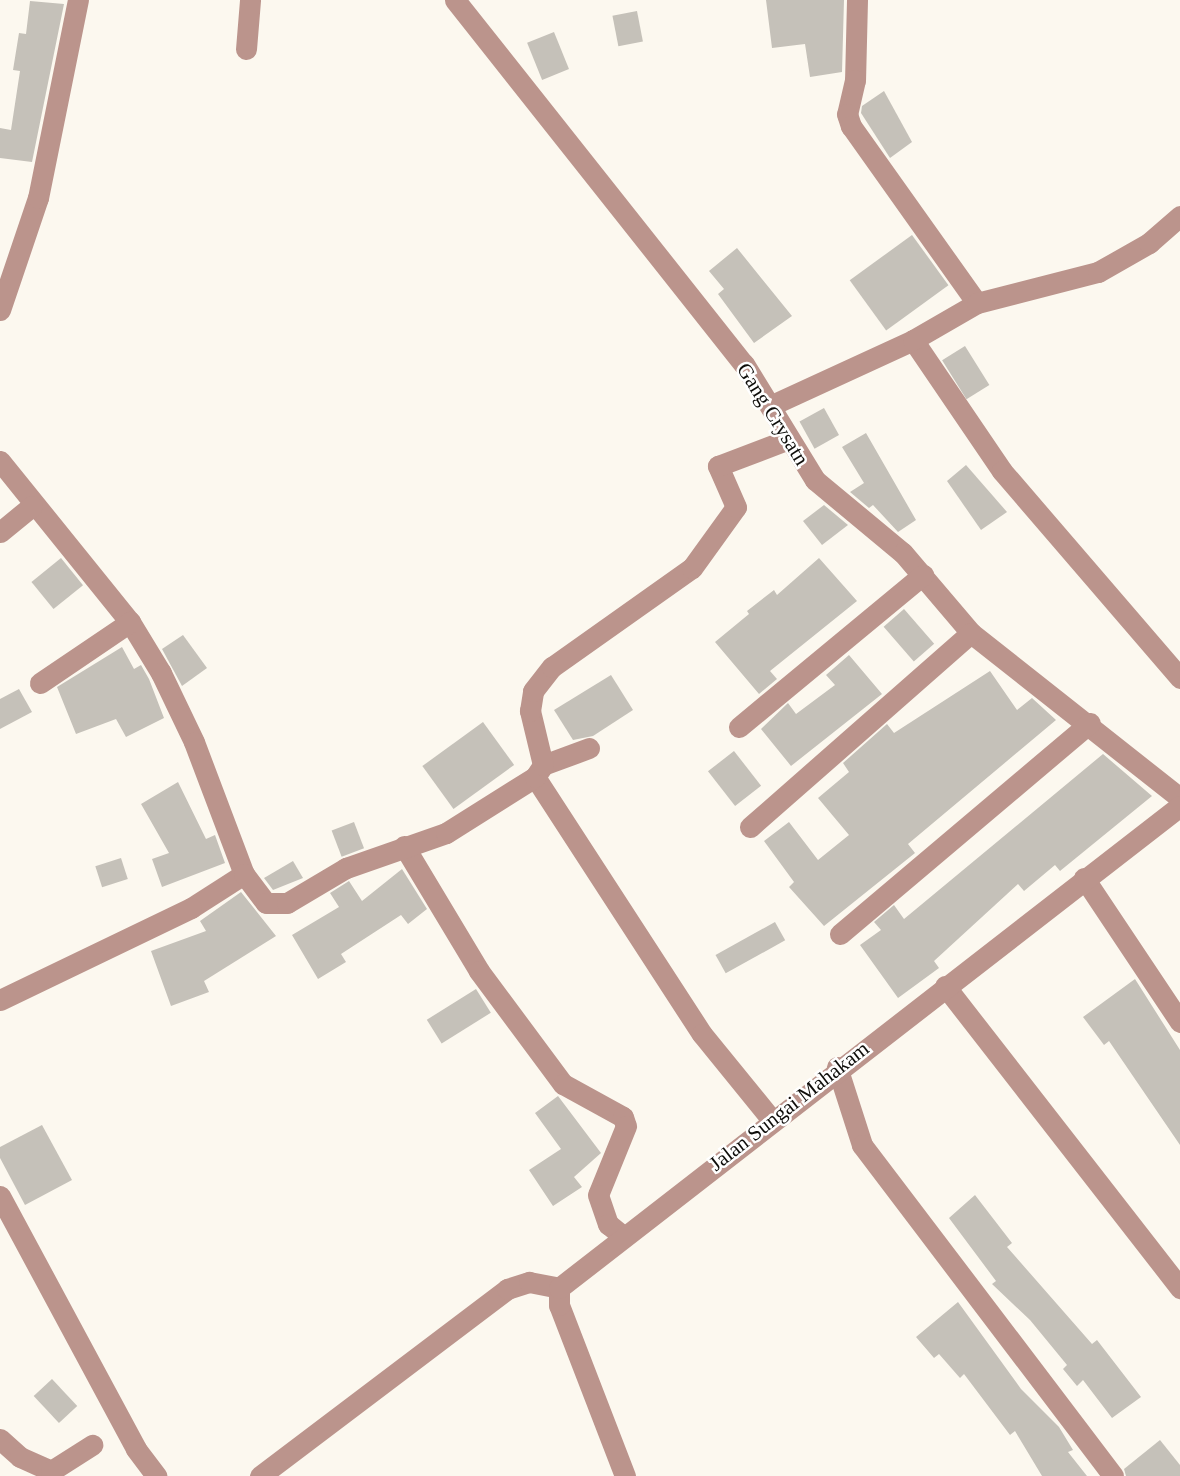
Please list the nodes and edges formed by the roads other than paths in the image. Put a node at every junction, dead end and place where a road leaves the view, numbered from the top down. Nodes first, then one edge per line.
1 (78, 0) edge
2 (250, 0) edge
3 (455, 0) edge
4 (857, 0) edge
5 (246, 49) dead end
6 (1180, 216) edge
7 (977, 303) junction
8 (0, 310) edge
9 (913, 340) junction
10 (772, 405) junction
11 (789, 439) junction
12 (0, 461) edge
13 (32, 506) junction
14 (0, 532) edge
15 (923, 575) junction
16 (130, 622) junction
17 (971, 633) junction
18 (1180, 678) edge
19 (40, 683) dead end
20 (1090, 723) junction
21 (739, 727) dead end
22 (589, 748) dead end
23 (539, 771) junction
24 (1180, 798) edge
25 (1180, 806) edge
26 (750, 827) dead end
27 (404, 846) junction
28 (244, 874) junction
29 (1084, 878) junction
30 (841, 934) dead end
31 (945, 986) junction
32 (0, 1000) edge
33 (1180, 1022) edge
34 (837, 1067) junction
35 (772, 1119) junction
36 (0, 1196) edge
37 (623, 1236) junction
38 (559, 1287) junction
39 (1180, 1288) edge
40 (0, 1438) edge
41 (92, 1445) dead end
42 (156, 1476) edge
43 (260, 1476) edge
44 (625, 1476) edge
45 (1113, 1476) edge

1 - 8 street
2 - 5 street
3 - 10 street, Gang Crysatn
4 - 7 street
6 - 7 street
7 - 9 street
9 - 10 street
9 - 18 street
10 - 11 street, Gang Crysatn
11 - 15 street, Gang Crysatn
11 - 23 street
12 - 13 street
13 - 14 street
13 - 16 street
15 - 17 street, Gang Crysatn
15 - 21 street
16 - 19 street
16 - 28 street
17 - 20 street, Gang Crysatn
17 - 26 street
20 - 24 street, Gang Crysatn
20 - 30 street
22 - 23 street
23 - 27 street
23 - 35 street
25 - 29 street, Jalan Sungai Mahakam
27 - 28 street
27 - 37 street
28 - 32 street
29 - 31 street, Jalan Sungai Mahakam
29 - 33 street
31 - 34 street, Jalan Sungai Mahakam
31 - 39 street
34 - 35 street, Jalan Sungai Mahakam
34 - 45 street
35 - 37 street, Jalan Sungai Mahakam
36 - 42 street
37 - 38 street, Jalan Sungai Mahakam
38 - 43 street
38 - 44 street
40 - 41 street

